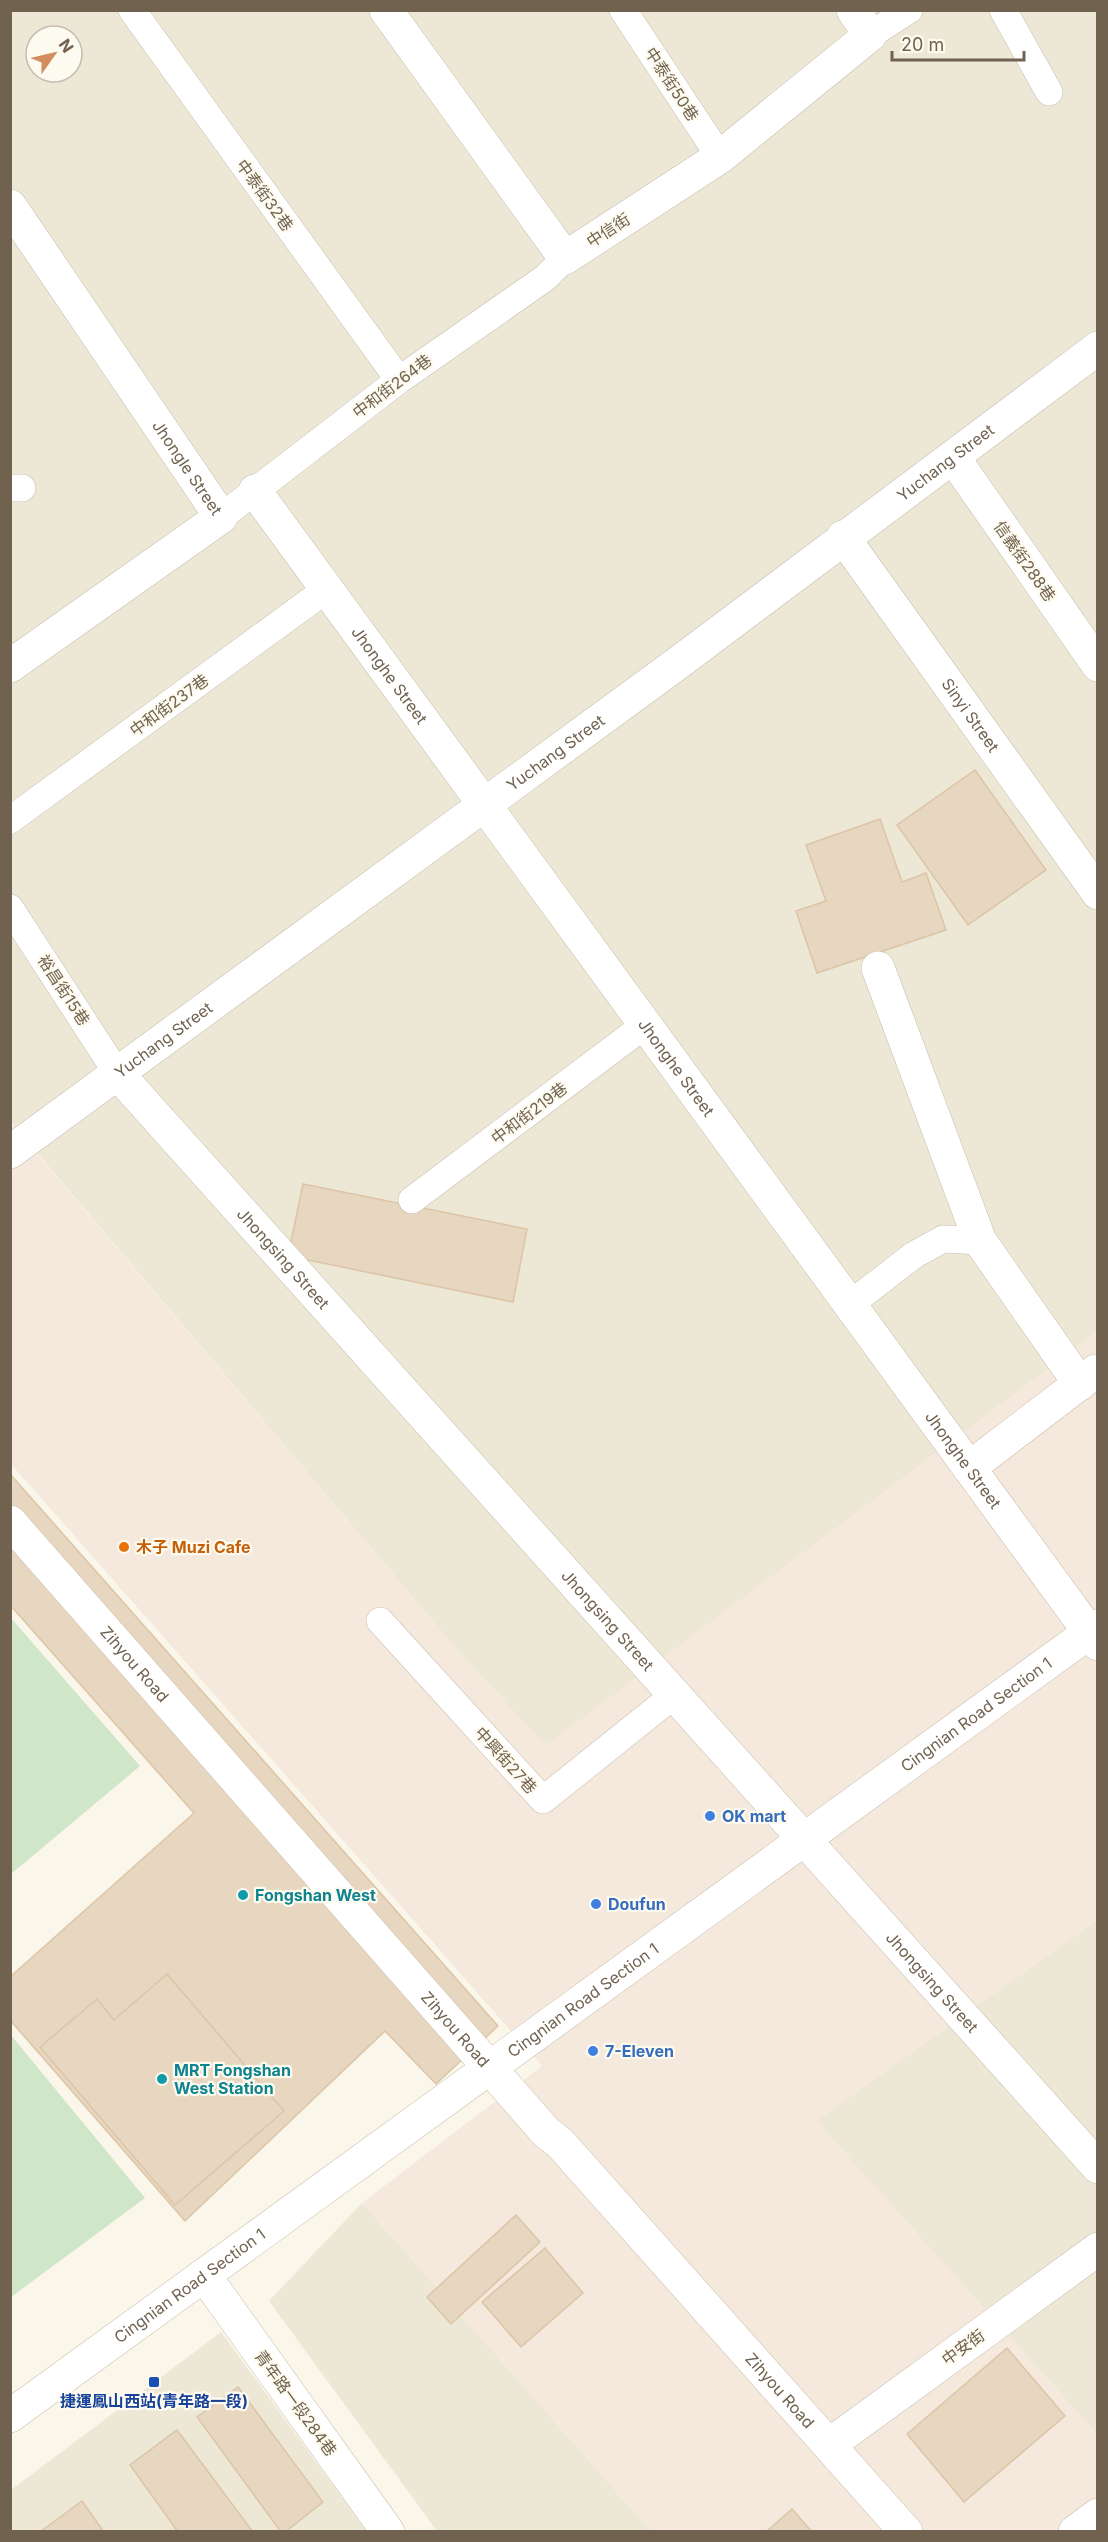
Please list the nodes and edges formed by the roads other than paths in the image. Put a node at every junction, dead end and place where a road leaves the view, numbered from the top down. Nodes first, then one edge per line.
1 (132, 10) edge
2 (386, 10) edge
3 (623, 10) edge
4 (909, 10) edge
5 (1003, 10) edge
6 (862, 22) edge
7 (1049, 92) dead end
8 (720, 157) junction
9 (10, 206) edge
10 (566, 258) junction
11 (1098, 348) edge
12 (399, 380) junction
13 (953, 457) junction
14 (255, 491) junction
15 (221, 517) junction
16 (843, 537) junction
17 (327, 589) junction
18 (1098, 665) edge
19 (10, 666) edge
20 (484, 804) junction
21 (10, 820) edge
22 (1093, 878) edge
23 (10, 908) edge
24 (878, 968) dead end
25 (645, 1025) junction
26 (117, 1073) junction
27 (10, 1152) edge
28 (412, 1200) dead end
29 (980, 1242) junction
30 (849, 1305) junction
31 (1089, 1377) edge
32 (969, 1468) junction
33 (10, 1522) edge
34 (380, 1621) dead end
35 (1095, 1634) edge
36 (674, 1695) junction
37 (803, 1839) junction
38 (490, 2067) junction
39 (1098, 2167) edge
40 (1098, 2249) edge
41 (204, 2275) junction
42 (10, 2416) edge
43 (829, 2445) junction
44 (1098, 2515) edge
45 (388, 2532) edge
46 (906, 2532) edge
47 (1075, 2532) edge

1 - 12 lane, 中泰街32巷
2 - 10 street
3 - 8 lane, 中泰街50巷
4 - 6 lane
5 - 7 lane
6 - 8 street, 中信街
8 - 10 street, 中信街
9 - 15 street, Jhongle Street
10 - 12 lane, 中和街264巷
11 - 13 street, Yuchang Street
12 - 14 lane, 中和街264巷
13 - 16 street, Yuchang Street
13 - 18 street, 信義街288巷
14 - 15 lane, 中和街264巷
14 - 17 street, Jhonghe Street
15 - 19 street, Jhongle Street
16 - 20 street, Yuchang Street
16 - 22 street, Sinyi Street
17 - 20 street, Jhonghe Street
17 - 21 lane, 中和街237巷
20 - 25 street, Jhonghe Street
20 - 26 street, Yuchang Street
23 - 26 lane, 裕昌街15巷
24 - 29 street
25 - 28 lane, 中和街219巷
25 - 30 street, Jhonghe Street
26 - 27 street, Yuchang Street
26 - 36 street, Jhongsing Street
29 - 30 lane
29 - 31 street
30 - 32 street, Jhonghe Street
31 - 32 street
32 - 35 street, Jhonghe Street
33 - 38 street, Zihyou Road
34 - 36 lane, 中興街27巷
35 - 37 street, Cingnian Road Section 1
36 - 37 street, Jhongsing Street
37 - 38 street, Cingnian Road Section 1
37 - 39 street, Jhongsing Street
38 - 41 street, Cingnian Road Section 1
38 - 43 street, Zihyou Road
40 - 43 street, 中安街
41 - 42 street, Cingnian Road Section 1
41 - 45 street, 青年路一段284巷
43 - 46 street, Zihyou Road
44 - 47 street

